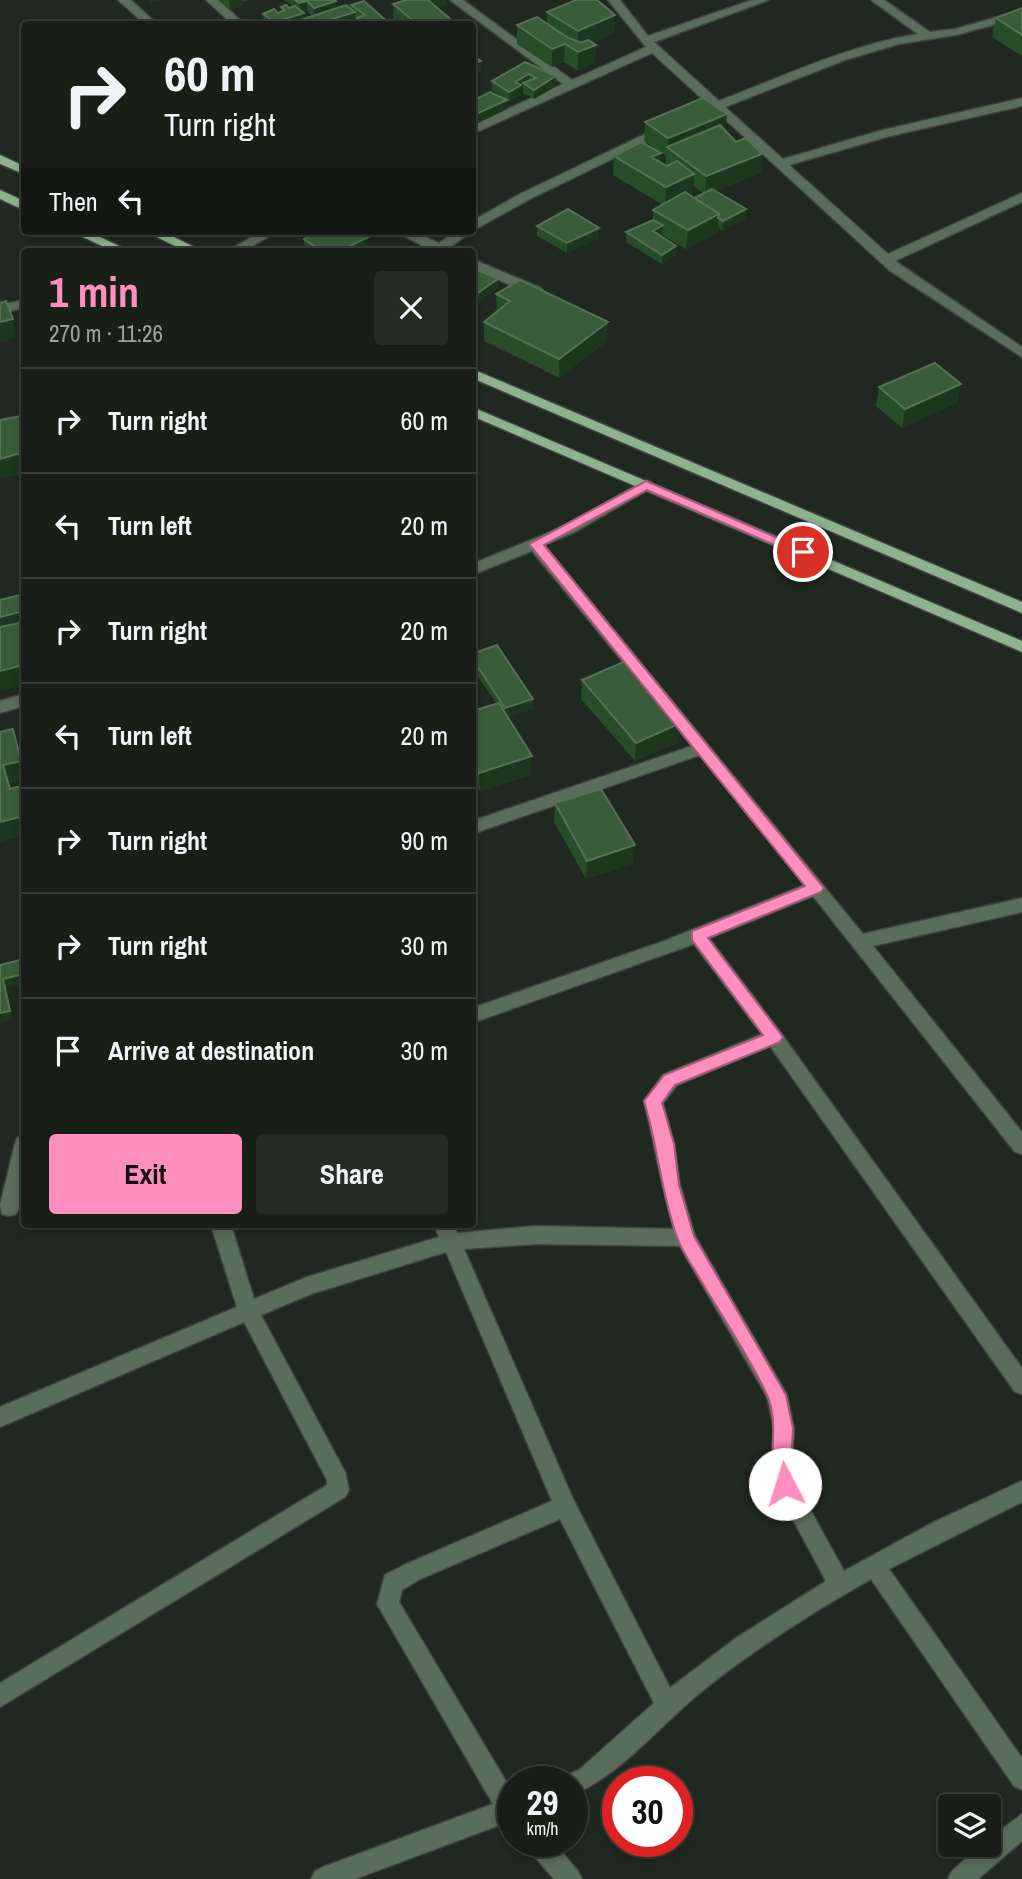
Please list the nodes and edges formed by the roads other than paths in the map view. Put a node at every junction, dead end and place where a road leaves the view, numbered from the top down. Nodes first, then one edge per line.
1 (124, 0) edge
2 (212, 0) edge
3 (456, 0) edge
4 (764, 0) edge
5 (877, 0) edge
6 (610, 2) edge
7 (1022, 13) edge
8 (148, 21) edge
9 (235, 21) edge
10 (513, 32) dead end
11 (500, 36) junction
12 (929, 37) junction
13 (650, 45) junction
14 (571, 85) junction
15 (1022, 102) edge
16 (717, 105) junction
17 (476, 128) edge
18 (0, 159) edge
19 (782, 163) junction
20 (21, 169) edge
21 (0, 194) edge
22 (1022, 197) edge
23 (21, 204) edge
24 (476, 224) edge
25 (85, 235) edge
26 (160, 235) edge
27 (264, 235) edge
28 (410, 235) edge
29 (461, 235) edge
30 (116, 248) edge
31 (189, 248) edge
32 (240, 248) edge
33 (439, 248) edge
34 (445, 248) edge
35 (886, 260) junction
36 (476, 265) edge
37 (554, 299) edge
38 (21, 305) edge
39 (0, 309) edge
40 (1022, 353) edge
41 (476, 375) edge
42 (476, 413) edge
43 (646, 485) junction
44 (535, 544) junction
45 (476, 568) edge
46 (1022, 608) edge
47 (1022, 647) edge
48 (21, 702) edge
49 (0, 706) edge
50 (703, 748) junction
51 (476, 827) edge
52 (816, 888) junction
53 (1022, 905) edge
54 (698, 936) junction
55 (860, 942) junction
56 (476, 1016) edge
57 (774, 1037) junction
58 (1022, 1146) edge
59 (21, 1159) edge
60 (11, 1208) edge
61 (222, 1228) edge
62 (447, 1234) edge
63 (686, 1238) junction
64 (248, 1310) junction
65 (1022, 1385) edge
66 (0, 1417) edge
67 (1022, 1491) edge
68 (565, 1506) junction
69 (875, 1567) junction
70 (841, 1587) junction
71 (0, 1696) edge
72 (668, 1707) junction
73 (588, 1777) edge
74 (1022, 1778) edge
75 (497, 1787) edge
76 (497, 1816) edge
77 (1022, 1826) edge
78 (550, 1857) edge
79 (323, 1879) edge
80 (570, 1879) edge
81 (960, 1879) edge

1 - 8 street
2 - 9 street
3 - 11 street
4 - 13 street
5 - 12 street
6 - 13 street
7 - 12 street
10 - 11 street
11 - 14 street
12 - 16 street
13 - 14 street
13 - 16 street
14 - 17 street
15 - 19 street
16 - 19 street
16 - 24 street
18 - 20 main road
19 - 35 street
21 - 23 main road
22 - 35 street
25 - 30 main road
26 - 31 main road
27 - 32 street
28 - 33 street
29 - 34 street
35 - 40 street
36 - 37 street
38 - 39 street
41 - 46 main road
42 - 43 main road
43 - 44 street
43 - 47 main road
44 - 45 street
44 - 50 street
48 - 49 street
50 - 51 street
50 - 52 street
52 - 54 street
52 - 55 street
53 - 55 street
54 - 56 street
54 - 57 street
55 - 58 street
57 - 63 street
57 - 65 street
59 - 60 street
61 - 64 street
62 - 63 street
62 - 64 street
62 - 68 street
63 - 70 street
64 - 66 street
64 - 71 street
67 - 69 street
68 - 72 street
68 - 75 street
69 - 70 street
69 - 74 street
70 - 72 street
72 - 73 street
76 - 79 street
77 - 81 street
78 - 80 street

